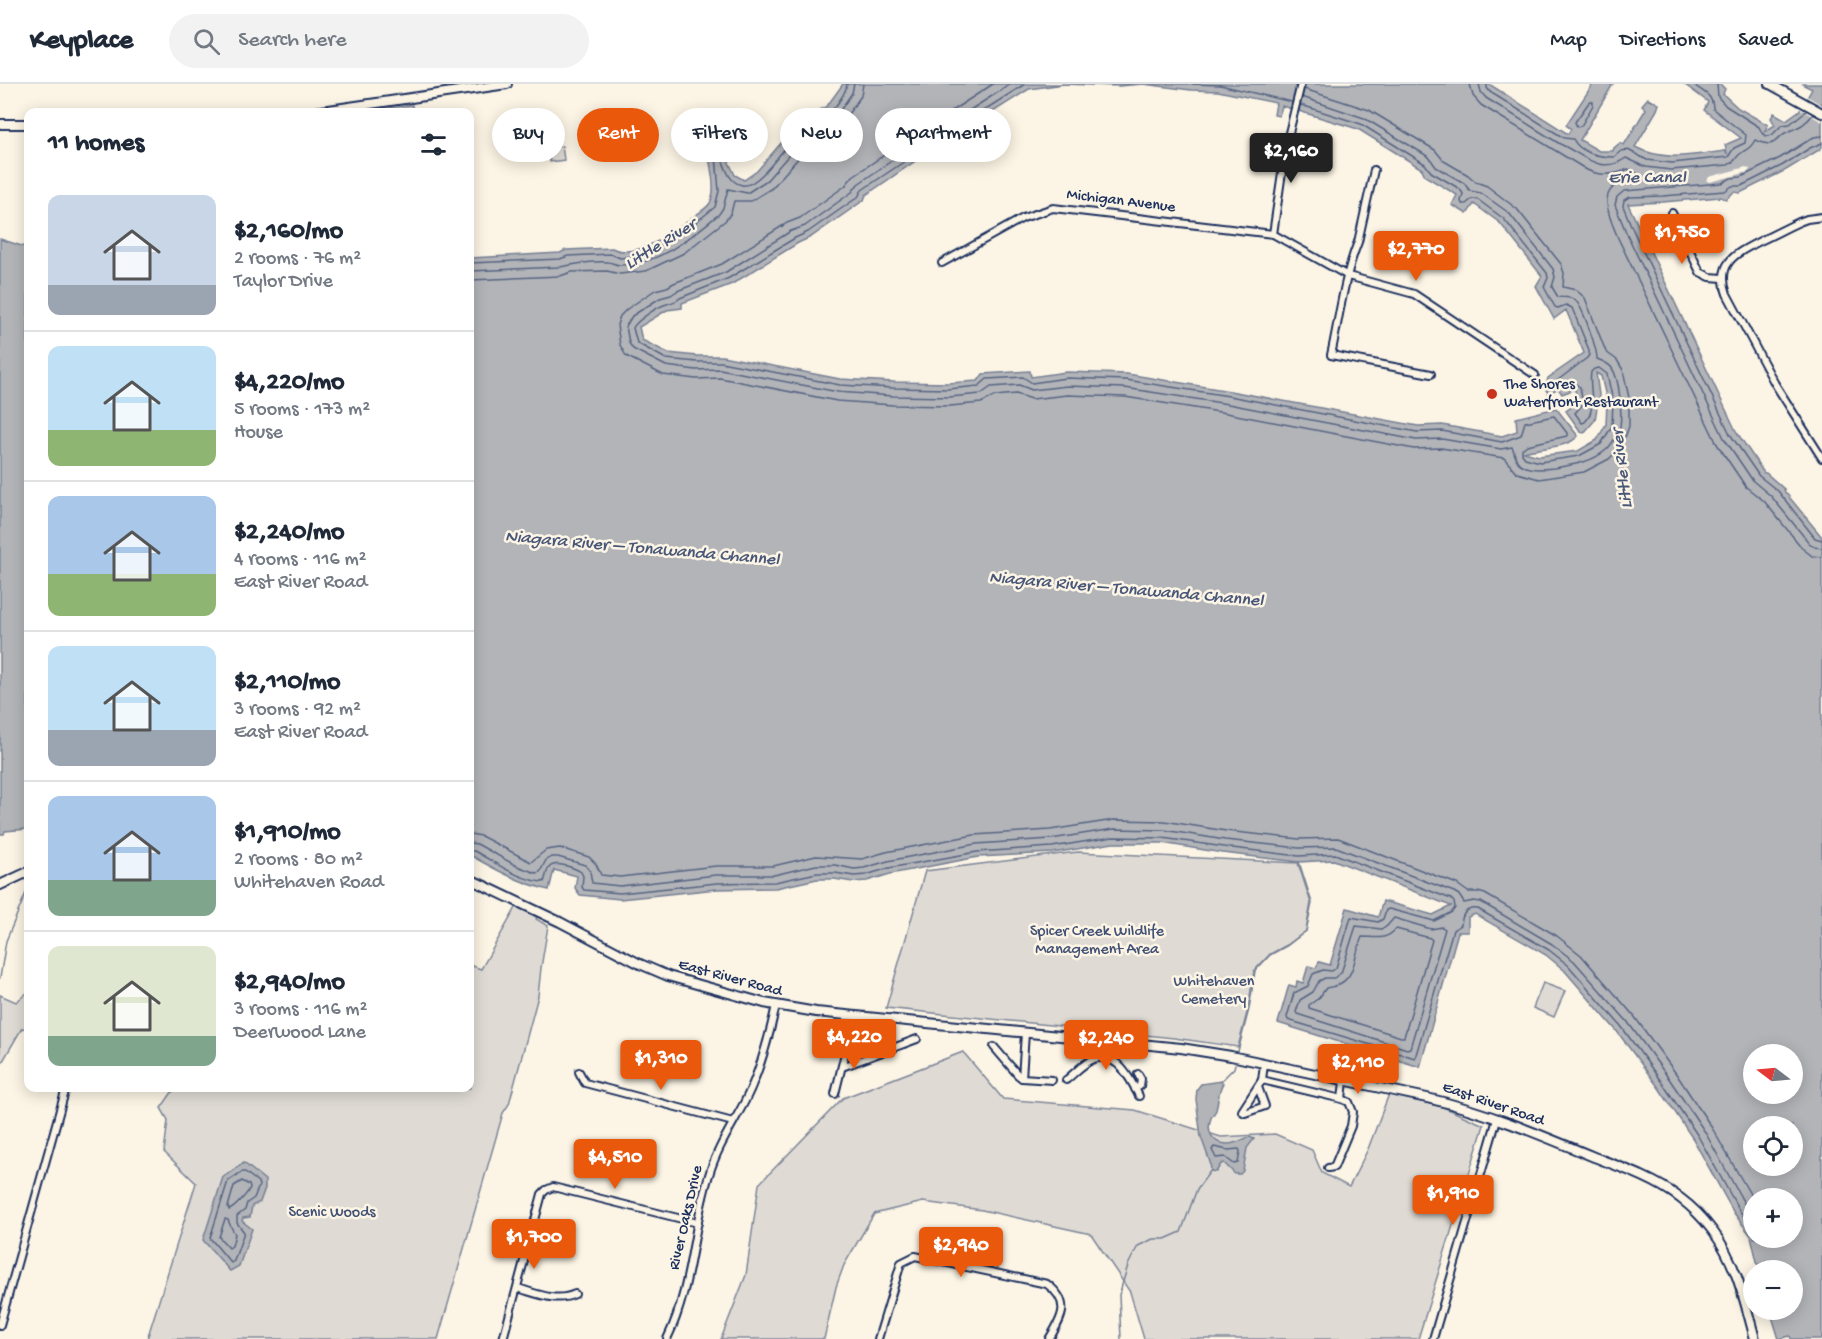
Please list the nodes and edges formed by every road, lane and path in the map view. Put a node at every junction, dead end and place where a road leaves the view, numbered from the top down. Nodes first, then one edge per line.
1 (507, 84) edge
2 (1302, 84) edge
3 (1770, 84) edge
4 (342, 108) edge
5 (1821, 113) edge
6 (0, 124) edge
7 (24, 124) edge
8 (1374, 170) dead end
9 (1672, 213) dead end
10 (1822, 218) edge
11 (1273, 234) junction
12 (942, 264) dead end
13 (1348, 276) junction
14 (1723, 278) junction
15 (1431, 374) dead end
16 (1535, 375) dead end
17 (1822, 458) edge
18 (24, 874) edge
19 (474, 881) edge
20 (0, 885) edge
21 (776, 1005) junction
22 (888, 1019) junction
23 (1025, 1033) junction
24 (917, 1039) dead end
25 (848, 1041) dead end
26 (1105, 1041) junction
27 (994, 1047) dead end
28 (884, 1052) junction
29 (1104, 1058) junction
30 (1264, 1064) junction
31 (842, 1067) junction
32 (1145, 1069) dead end
33 (579, 1072) dead end
34 (1138, 1074) junction
35 (1129, 1077) junction
36 (1022, 1078) junction
37 (1052, 1080) dead end
38 (1066, 1080) dead end
39 (1344, 1081) junction
40 (1135, 1089) junction
41 (65, 1092) edge
42 (835, 1094) dead end
43 (1139, 1096) dead end
44 (1342, 1099) junction
45 (1497, 1119) junction
46 (733, 1122) junction
47 (1328, 1168) dead end
48 (698, 1223) junction
49 (517, 1288) junction
50 (575, 1294) dead end
51 (0, 1325) edge
52 (502, 1339) edge
53 (667, 1339) edge
54 (878, 1339) edge
55 (1050, 1339) edge
56 (1433, 1339) edge
57 (1755, 1339) edge

1 - 4 main road
2 - 11 street
3 - 5 main road
6 - 7 main road
8 - 13 street
9 - 14 street
10 - 14 street
11 - 12 street, Michigan Avenue
11 - 13 street
13 - 15 street
13 - 16 street
14 - 17 street
18 - 20 main road
19 - 21 main road, East River Road
21 - 22 main road, East River Road
21 - 46 street, River Oaks Drive
22 - 23 main road, East River Road
22 - 28 street
23 - 26 main road, East River Road
23 - 36 street
24 - 28 street
25 - 31 street
26 - 29 street
26 - 30 main road, East River Road
27 - 36 street
28 - 31 street
29 - 35 street
29 - 38 street
30 - 39 main road, East River Road
30 - 44 street
31 - 42 street
32 - 34 street
33 - 46 street
34 - 35 street
34 - 40 street
35 - 40 street
36 - 37 street
39 - 44 street
39 - 45 main road, East River Road
40 - 43 street
41 - 51 street
44 - 47 street
45 - 56 street
45 - 57 main road, East River Road
46 - 48 street, River Oaks Drive
48 - 49 street
48 - 53 street, River Oaks Drive
49 - 50 street
49 - 52 street
54 - 55 street

